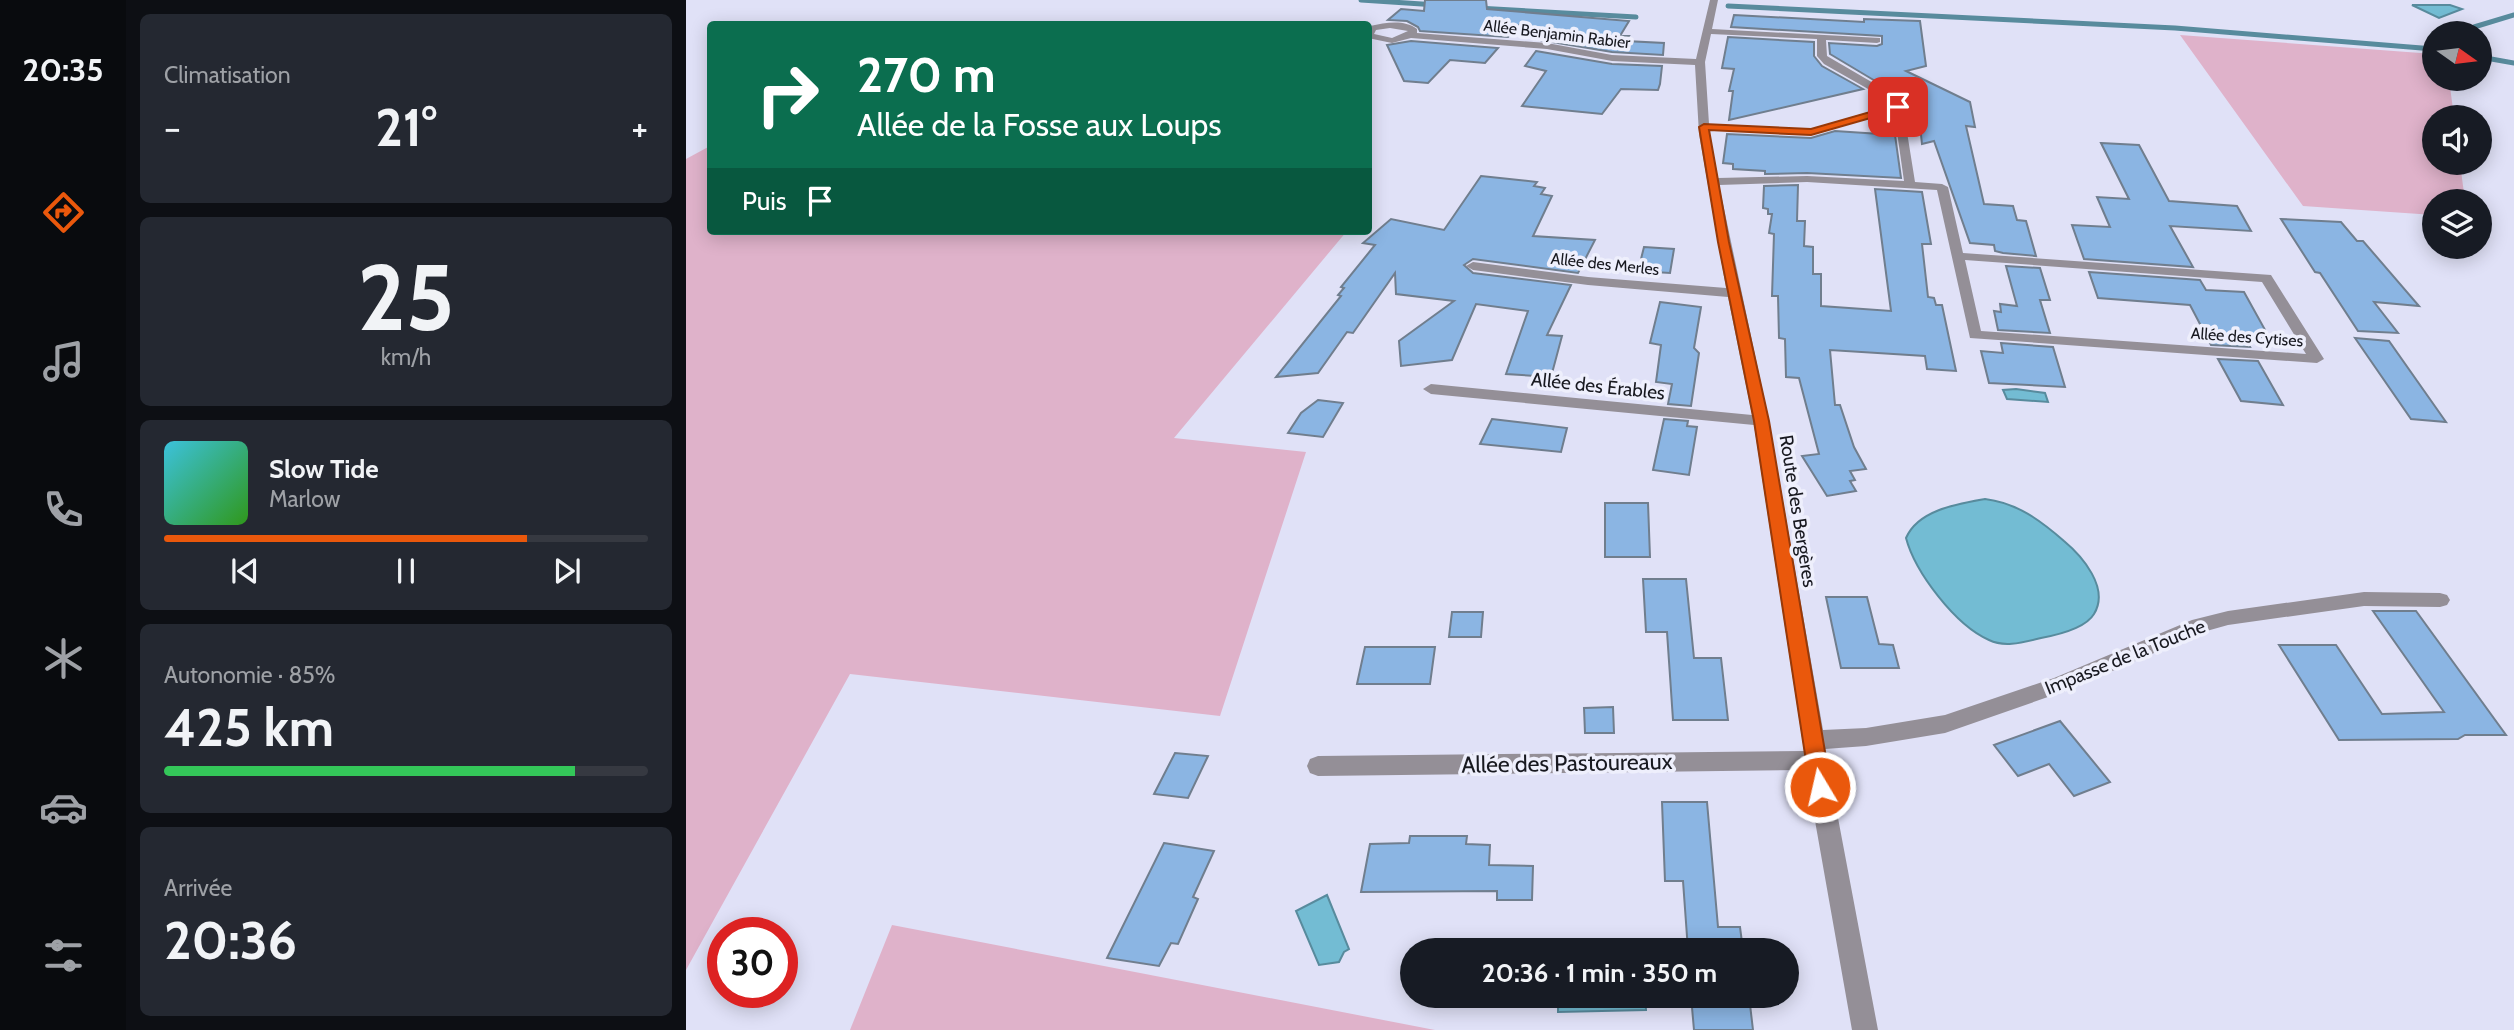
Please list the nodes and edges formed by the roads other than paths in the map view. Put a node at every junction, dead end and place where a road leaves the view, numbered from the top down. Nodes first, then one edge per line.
1 (1714, 0) edge
2 (1372, 29) edge
3 (1707, 31) junction
4 (1411, 35) junction
5 (1372, 36) edge
6 (1821, 37) junction
7 (1877, 40) dead end
8 (1700, 62) junction
9 (1898, 107) junction
10 (1704, 127) junction
11 (1713, 182) junction
12 (1910, 185) junction
13 (1956, 256) junction
14 (1473, 266) dead end
15 (1734, 293) junction
16 (1431, 389) dead end
17 (1761, 421) junction
18 (2440, 600) dead end
19 (1815, 750) junction
20 (1318, 766) dead end
21 (1865, 1030) edge

1 - 3 street, Route des Bergères
2 - 4 street, Allée Benjamin Rabier
3 - 6 street
3 - 8 street, Route des Bergères
4 - 5 street, Allée Benjamin Rabier
4 - 8 street, Allée Benjamin Rabier
6 - 7 street
6 - 9 street
8 - 10 street, Route des Bergères
9 - 10 street
9 - 12 street
10 - 11 street, Route des Bergères
11 - 12 street, Allée des Cytises
11 - 15 street, Route des Bergères
12 - 13 street, Allée des Cytises
13 - 13 street, Allée des Cytises
14 - 15 street, Allée des Merles
15 - 17 street, Route des Bergères
16 - 17 street, Allée des Érables
17 - 19 street, Route des Bergères
18 - 19 street, Impasse de la Touche
19 - 20 street, Allée des Pastoureaux
19 - 21 street, Route des Bergères

